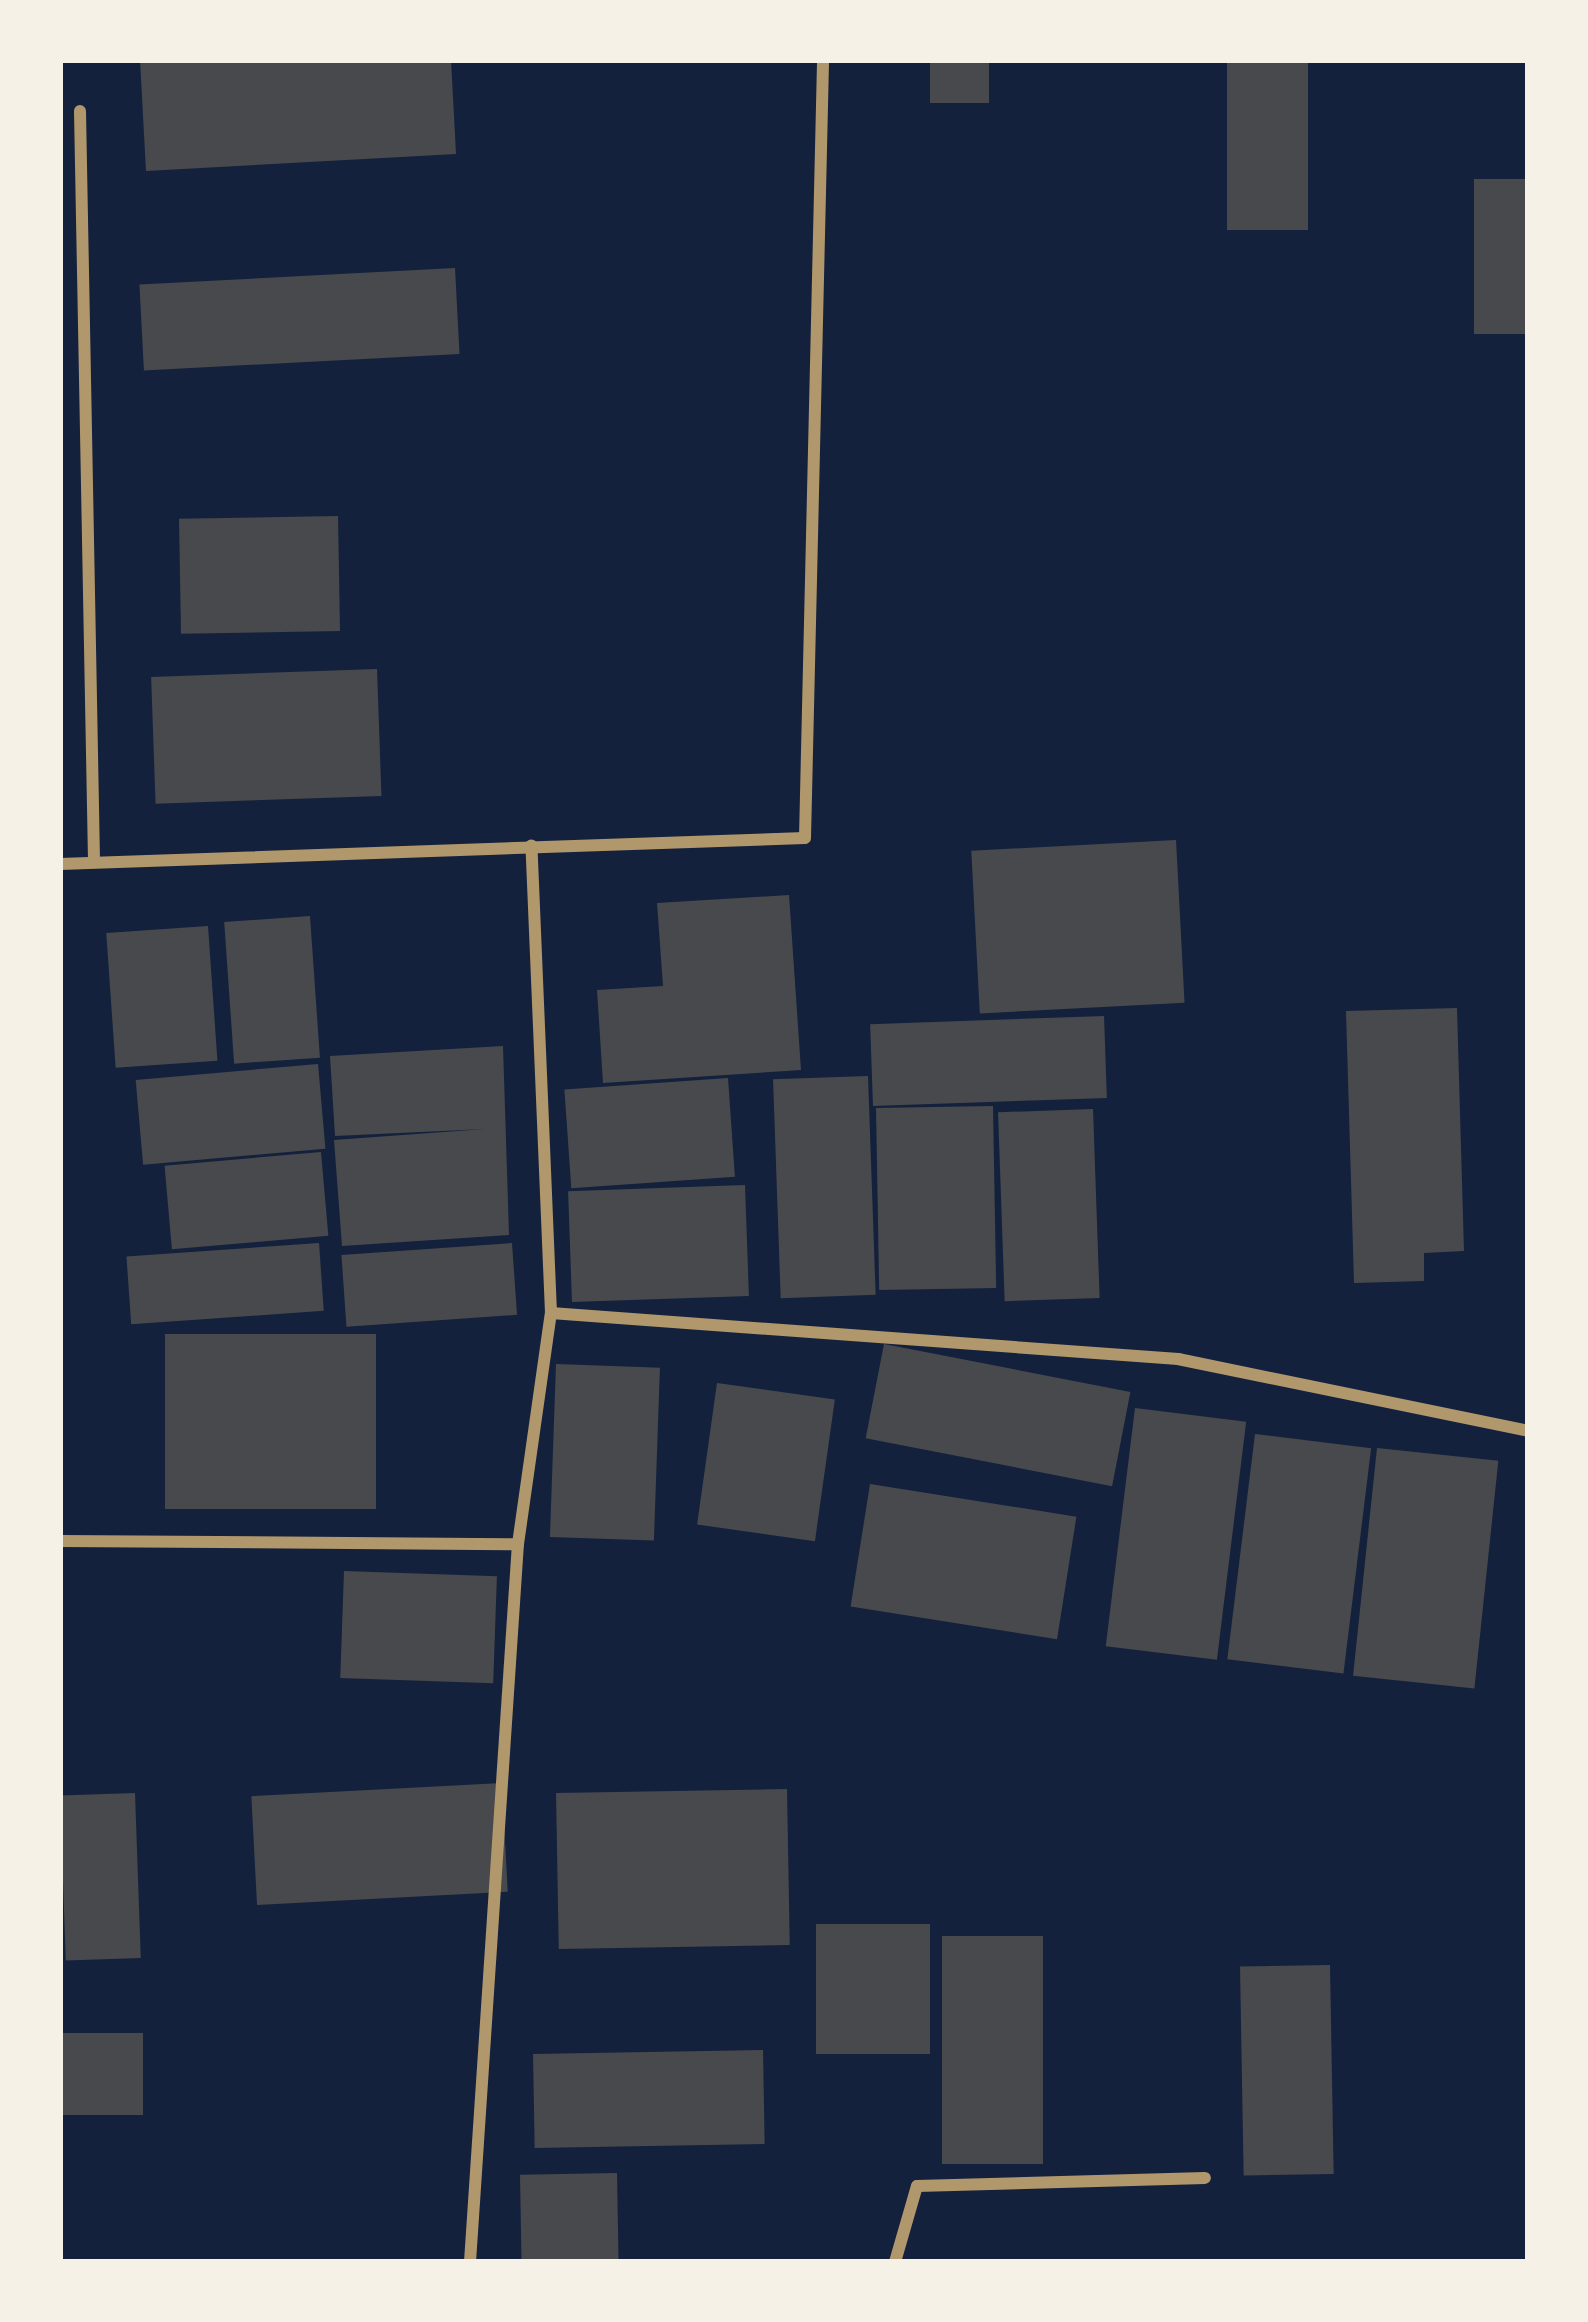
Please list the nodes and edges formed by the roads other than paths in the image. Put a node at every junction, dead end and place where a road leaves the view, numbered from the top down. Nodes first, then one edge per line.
1 (823, 60) edge
2 (80, 110) dead end
3 (531, 845) junction
4 (94, 862) junction
5 (60, 864) edge
6 (550, 1313) junction
7 (1528, 1431) edge
8 (60, 1541) edge
9 (518, 1544) junction
10 (1205, 2178) dead end
11 (470, 2262) edge
12 (896, 2262) edge

1 - 3 street
2 - 4 street
3 - 4 street
3 - 6 street
4 - 5 street
6 - 7 street
6 - 9 street
8 - 9 street
9 - 11 street
10 - 12 street

